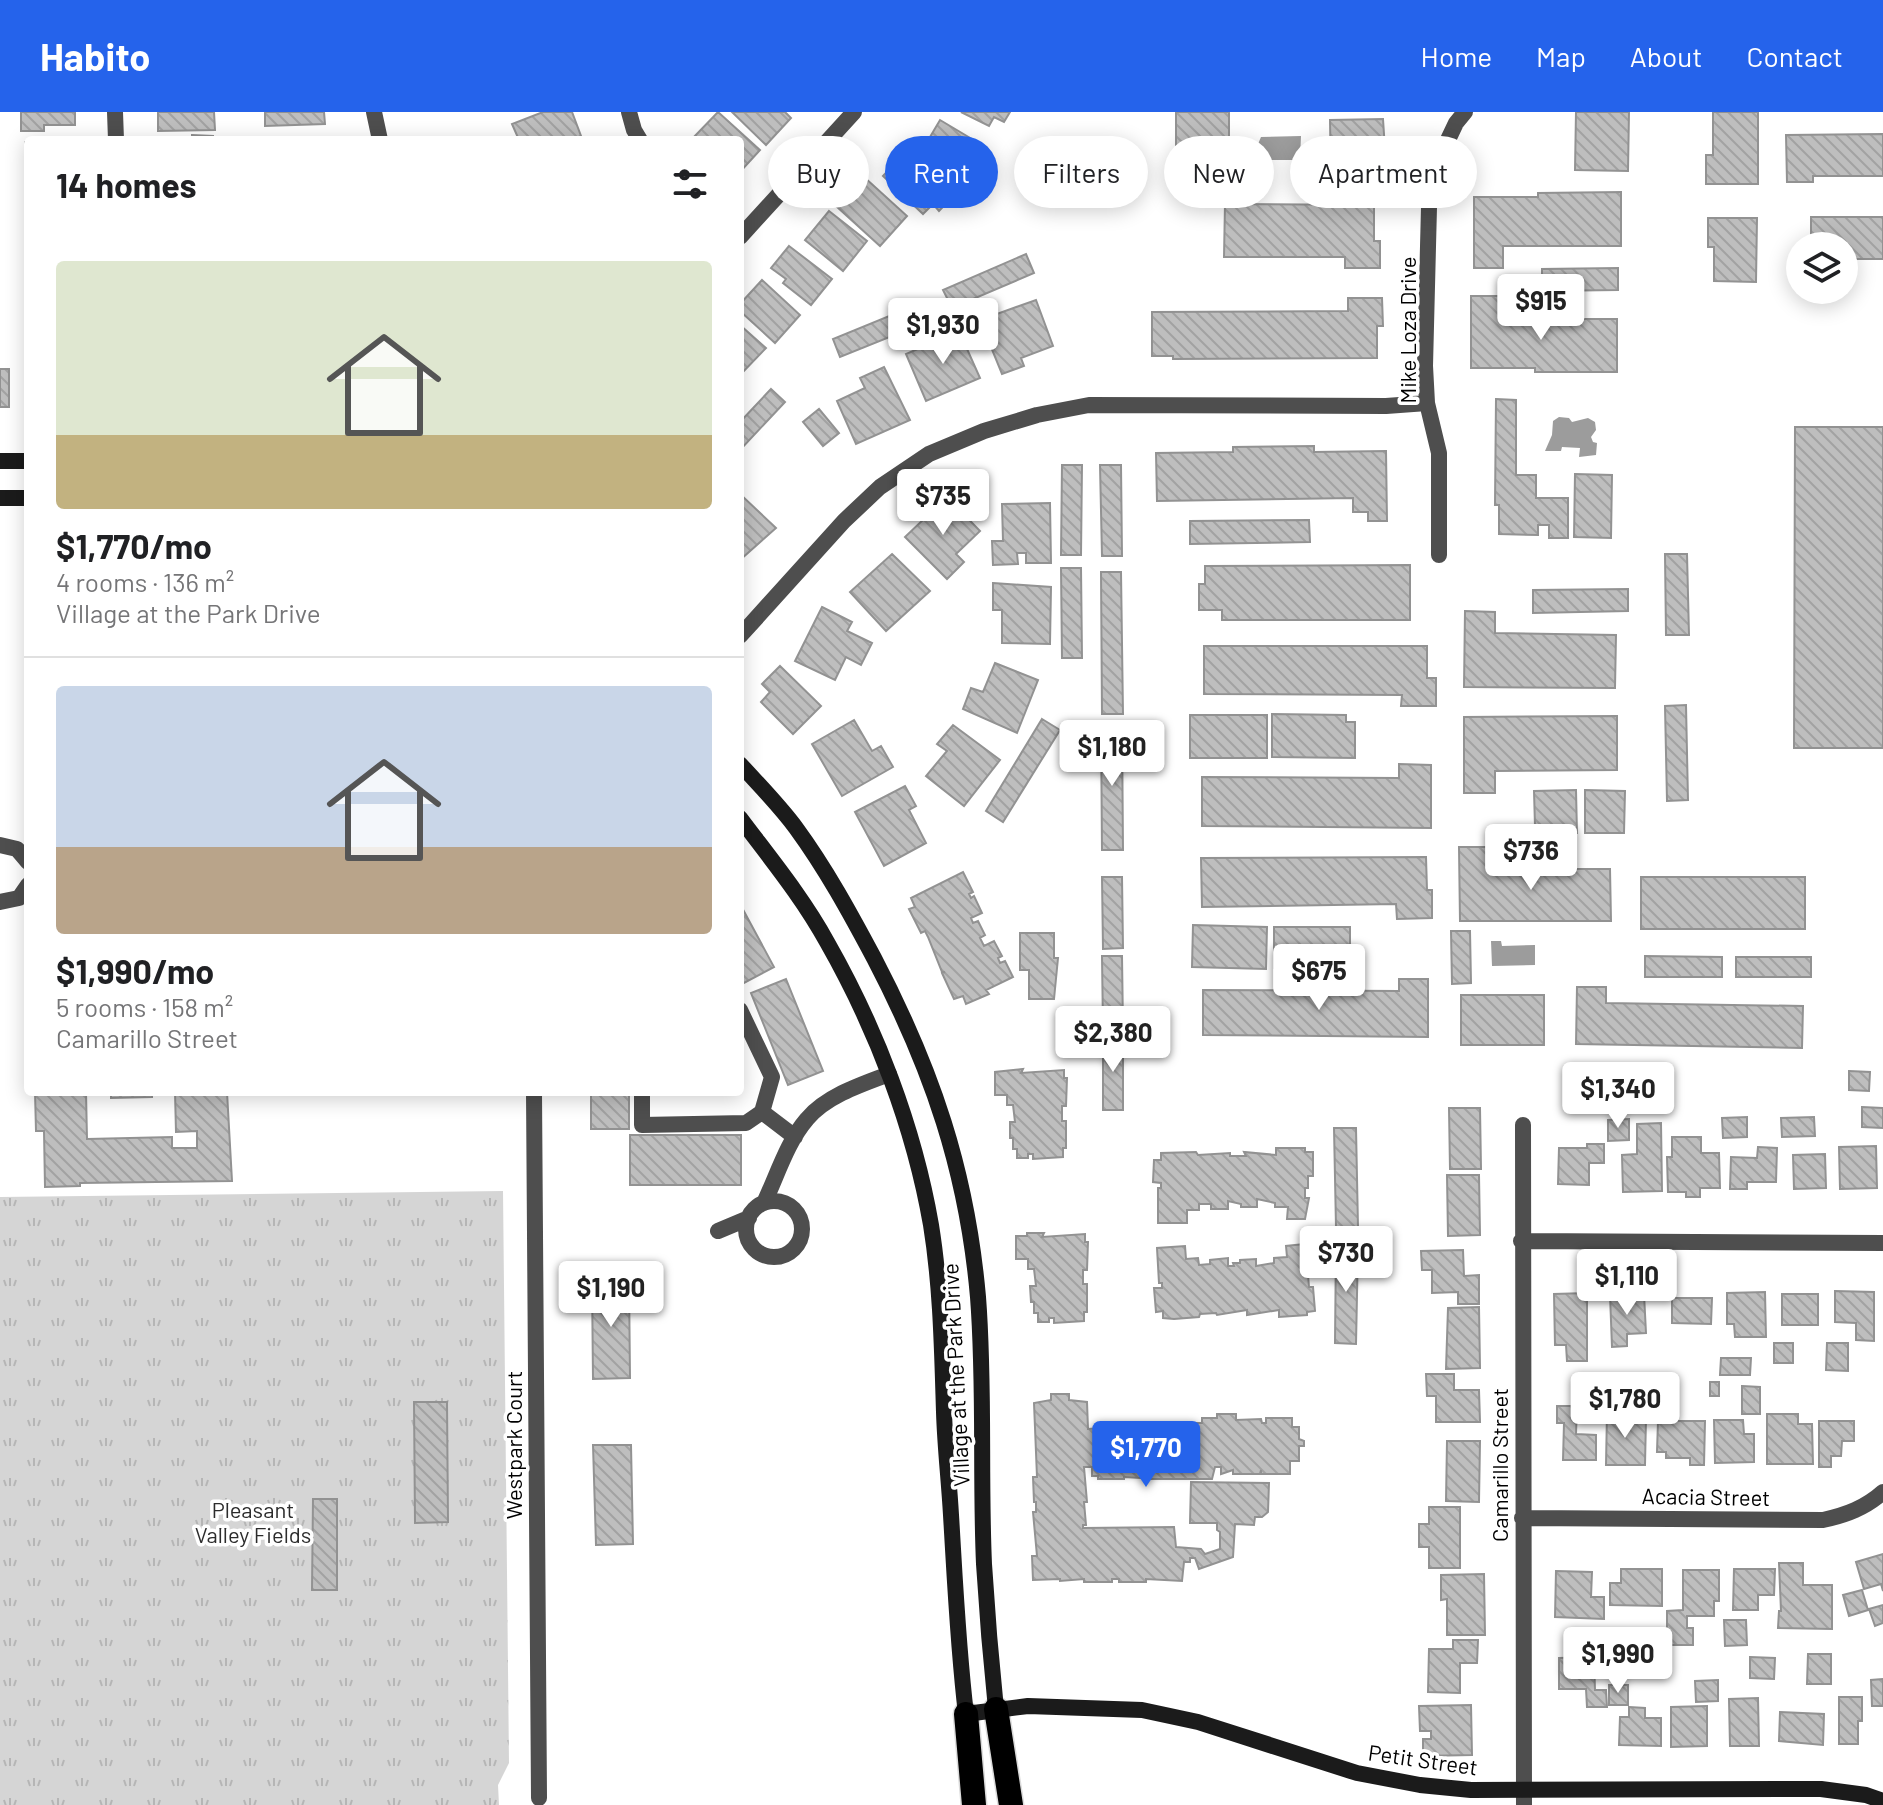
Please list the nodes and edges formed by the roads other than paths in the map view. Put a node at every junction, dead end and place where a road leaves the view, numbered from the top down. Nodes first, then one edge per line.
1 (115, 112) edge
2 (374, 112) edge
3 (629, 112) edge
4 (854, 112) edge
5 (1465, 112) edge
6 (116, 136) edge
7 (379, 136) edge
8 (638, 136) edge
9 (744, 233) edge
10 (1427, 403) junction
11 (0, 461) edge
12 (24, 461) edge
13 (0, 498) edge
14 (24, 498) edge
15 (1439, 555) dead end
16 (744, 632) edge
17 (744, 769) edge
18 (744, 823) edge
19 (0, 845) edge
20 (24, 857) edge
21 (24, 891) edge
22 (0, 902) edge
23 (744, 1018) edge
24 (889, 1074) junction
25 (534, 1096) edge
26 (642, 1096) edge
27 (762, 1112) junction
28 (1523, 1125) dead end
29 (795, 1137) junction
30 (778, 1173) junction
31 (764, 1203) junction
32 (785, 1204) junction
33 (749, 1218) junction
34 (749, 1239) junction
35 (1521, 1241) junction
36 (1883, 1243) edge
37 (1883, 1492) edge
38 (1522, 1518) junction
39 (996, 1709) junction
40 (966, 1714) junction
41 (539, 1798) dead end
42 (1524, 1798) edge
43 (1883, 1801) edge
44 (974, 1805) edge
45 (1011, 1805) edge

1 - 6 street
2 - 7 street
3 - 8 street
4 - 9 street
5 - 10 street, Mike Loza Drive
10 - 15 street, Mike Loza Drive
10 - 16 street
11 - 12 street
13 - 14 street
17 - 39 street, Village at the Park Drive
18 - 24 street, Village at the Park Drive
19 - 20 street
21 - 22 street
23 - 27 street
24 - 29 street
24 - 40 street, Village at the Park Drive
25 - 41 street, Westpark Court
26 - 27 street
27 - 29 street
28 - 35 street, Camarillo Street
29 - 30 street
30 - 31 street
30 - 32 street
31 - 32 street
31 - 33 street
32 - 34 street
33 - 34 street
33 - 34 street
35 - 36 street
35 - 38 street, Camarillo Street
37 - 38 street, Acacia Street
38 - 42 street, Camarillo Street
39 - 40 street, Petit Street
39 - 42 street, Petit Street
39 - 45 highway
40 - 44 highway
42 - 43 street, Petit Street

